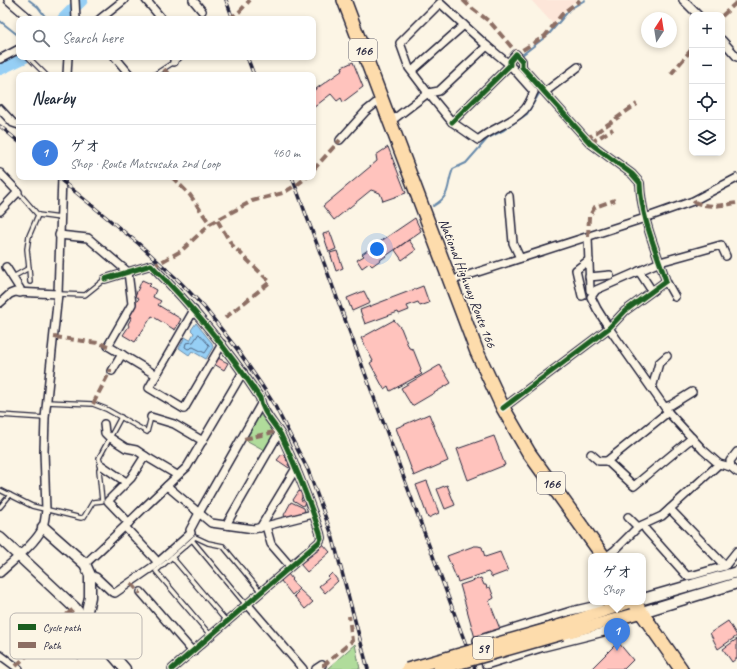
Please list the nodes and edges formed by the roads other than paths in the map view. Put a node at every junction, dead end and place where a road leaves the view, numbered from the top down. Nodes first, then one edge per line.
1 (8, 0) edge
2 (75, 0) edge
3 (124, 0) edge
4 (146, 0) edge
5 (193, 0) edge
6 (344, 0) edge
7 (682, 0) edge
8 (202, 11) dead end
9 (695, 12) edge
10 (27, 16) edge
11 (76, 16) edge
12 (104, 16) edge
13 (159, 16) edge
14 (464, 25) junction
15 (725, 43) edge
16 (487, 46) junction
17 (16, 51) edge
18 (737, 57) edge
19 (0, 59) edge
20 (31, 60) edge
21 (68, 60) edge
22 (118, 60) edge
23 (176, 60) edge
24 (510, 65) junction
25 (578, 67) dead end
26 (412, 71) junction
27 (43, 72) edge
28 (66, 72) edge
29 (128, 72) edge
30 (158, 72) edge
31 (545, 92) junction
32 (428, 93) junction
33 (381, 99) junction
34 (0, 109) edge
35 (390, 122) junction
36 (452, 122) junction
37 (16, 124) edge
38 (340, 140) dead end
39 (0, 173) edge
40 (737, 178) edge
41 (62, 180) edge
42 (18, 192) junction
43 (509, 196) dead end
44 (0, 211) edge
45 (38, 215) junction
46 (60, 218) junction
47 (646, 218) junction
48 (59, 235) junction
49 (588, 237) junction
50 (726, 256) dead end
51 (520, 258) junction
52 (589, 260) junction
53 (660, 262) junction
54 (6, 267) dead end
55 (29, 268) junction
56 (639, 271) junction
57 (128, 272) junction
58 (610, 275) dead end
59 (13, 277) junction
60 (589, 277) junction
61 (104, 279) joint
62 (450, 281) junction
63 (666, 281) junction
64 (30, 282) dead end
65 (590, 290) dead end
66 (652, 291) junction
67 (20, 293) junction
68 (58, 294) junction
69 (582, 296) dead end
70 (675, 297) dead end
71 (0, 302) edge
72 (194, 310) junction
73 (609, 328) junction
74 (222, 344) junction
75 (122, 354) junction
76 (667, 356) dead end
77 (112, 371) dead end
78 (243, 372) junction
79 (156, 375) junction
80 (652, 388) junction
81 (692, 392) dead end
82 (46, 402) junction
83 (261, 404) junction
84 (503, 408) junction
85 (666, 409) junction
86 (0, 415) edge
87 (121, 417) junction
88 (151, 417) joint
89 (45, 418) junction
90 (104, 424) dead end
91 (280, 433) junction
92 (109, 437) junction
93 (692, 438) junction
94 (203, 441) junction
95 (737, 452) edge
96 (591, 454) dead end
97 (145, 456) junction
98 (607, 461) junction
99 (719, 464) junction
100 (101, 465) junction
101 (296, 468) junction
102 (734, 469) edge
103 (177, 475) junction
104 (126, 482) junction
105 (168, 486) junction
106 (0, 490) edge
107 (10, 495) junction
108 (0, 507) edge
109 (670, 509) junction
110 (46, 510) junction
111 (199, 513) junction
112 (313, 514) junction
113 (628, 517) dead end
114 (127, 525) junction
115 (226, 525) junction
116 (640, 526) junction
117 (43, 527) junction
118 (263, 527) junction
119 (0, 538) edge
120 (192, 540) junction
121 (737, 551) edge
122 (601, 553) edge
123 (611, 553) edge
124 (18, 555) junction
125 (172, 557) junction
126 (157, 563) junction
127 (85, 564) junction
128 (290, 566) junction
129 (725, 566) junction
130 (737, 572) edge
131 (0, 573) edge
132 (90, 575) junction
133 (737, 583) edge
134 (141, 592) dead end
135 (261, 592) junction
136 (646, 597) edge
137 (247, 605) junction
138 (622, 605) edge
139 (638, 607) edge
140 (604, 611) junction
141 (79, 613) edge
142 (87, 613) edge
143 (611, 621) junction
144 (227, 622) junction
145 (560, 630) junction
146 (210, 636) junction
147 (192, 652) junction
148 (0, 655) edge
149 (116, 659) edge
150 (175, 668) edge
151 (19, 669) edge
152 (125, 669) edge
153 (303, 669) edge
154 (407, 669) edge
155 (439, 669) edge
156 (681, 669) edge

1 - 10 street
2 - 11 street
3 - 12 street
4 - 13 street
5 - 8 street
6 - 33 highway, National Highway Route 166 / 166
7 - 9 street
14 - 16 street
14 - 26 street
14 - 26 street
15 - 18 street
16 - 24 street
16 - 32 street
17 - 19 street
20 - 27 lane
21 - 28 street
22 - 29 street
23 - 30 lane
24 - 31 street
24 - 36 street
24 - 36 street
25 - 31 street
26 - 32 street
31 - 47 street
32 - 35 street
32 - 36 street
33 - 35 highway, National Highway Route 166 / 166
33 - 38 street
34 - 37 street
35 - 62 highway, National Highway Route 166 / 166
39 - 42 street
40 - 47 street
41 - 46 street
42 - 44 street
42 - 45 lane
43 - 51 street
45 - 46 lane
45 - 55 lane
46 - 48 street
47 - 49 street
47 - 53 street
48 - 57 street
48 - 68 street
49 - 51 street
49 - 52 street
50 - 53 street
51 - 62 street
52 - 60 street
52 - 69 street
53 - 56 street
53 - 63 street
54 - 59 street
55 - 59 lane
55 - 64 lane
56 - 66 street
56 - 73 street
57 - 61 street
57 - 72 street
57 - 75 street
58 - 60 street
59 - 67 street
60 - 65 street
61 - 68 lane
62 - 84 highway, National Highway Route 166 / 166
63 - 66 street
63 - 70 street
66 - 73 street
67 - 68 street
67 - 71 street
68 - 82 street
72 - 74 street
72 - 79 street
73 - 80 street
73 - 84 street
74 - 78 street
74 - 79 street
75 - 77 street
75 - 79 street
76 - 80 street
78 - 83 street
78 - 94 street
80 - 85 street
81 - 85 street
82 - 87 lane
82 - 89 street
83 - 91 street
83 - 111 street
84 - 122 highway, National Highway Route 166 / 166
85 - 93 street
85 - 98 street
86 - 89 lane
87 - 88 lane
87 - 92 lane
88 - 94 street
89 - 110 street
90 - 92 street
91 - 101 street
91 - 115 street
92 - 97 street
92 - 100 lane
93 - 98 street
93 - 99 street
94 - 103 street
95 - 102 street
96 - 98 street
97 - 103 street
97 - 104 street
99 - 102 street
99 - 109 street
100 - 104 street
100 - 110 lane
101 - 112 street
101 - 118 street
103 - 105 street
104 - 114 street
105 - 111 street
105 - 114 street
106 - 107 lane
107 - 108 lane
107 - 110 lane
109 - 116 street
109 - 129 street
110 - 117 street
111 - 115 street
111 - 126 street
112 - 118 street
112 - 128 street
113 - 116 street
114 - 126 street
114 - 127 street
115 - 118 street
116 - 123 street
116 - 129 street
117 - 124 street
117 - 127 street
118 - 128 street
119 - 124 street
120 - 125 lane
120 - 135 lane
120 - 137 lane
121 - 129 street
124 - 131 street
124 - 141 street
125 - 144 lane
125 - 146 lane
126 - 132 street
127 - 132 street
128 - 135 street
130 - 136 street
132 - 142 street
133 - 139 street
134 - 147 street
135 - 137 street
137 - 144 street
137 - 153 street
138 - 140 main road, 59
139 - 143 main road, 59
139 - 156 highway
140 - 143 street
140 - 145 main road, 59
143 - 145 main road, 59
144 - 146 street
145 - 154 main road, 59, bridge
145 - 155 main road, 59, bridge
146 - 147 street
147 - 150 street
148 - 151 street
149 - 152 street

